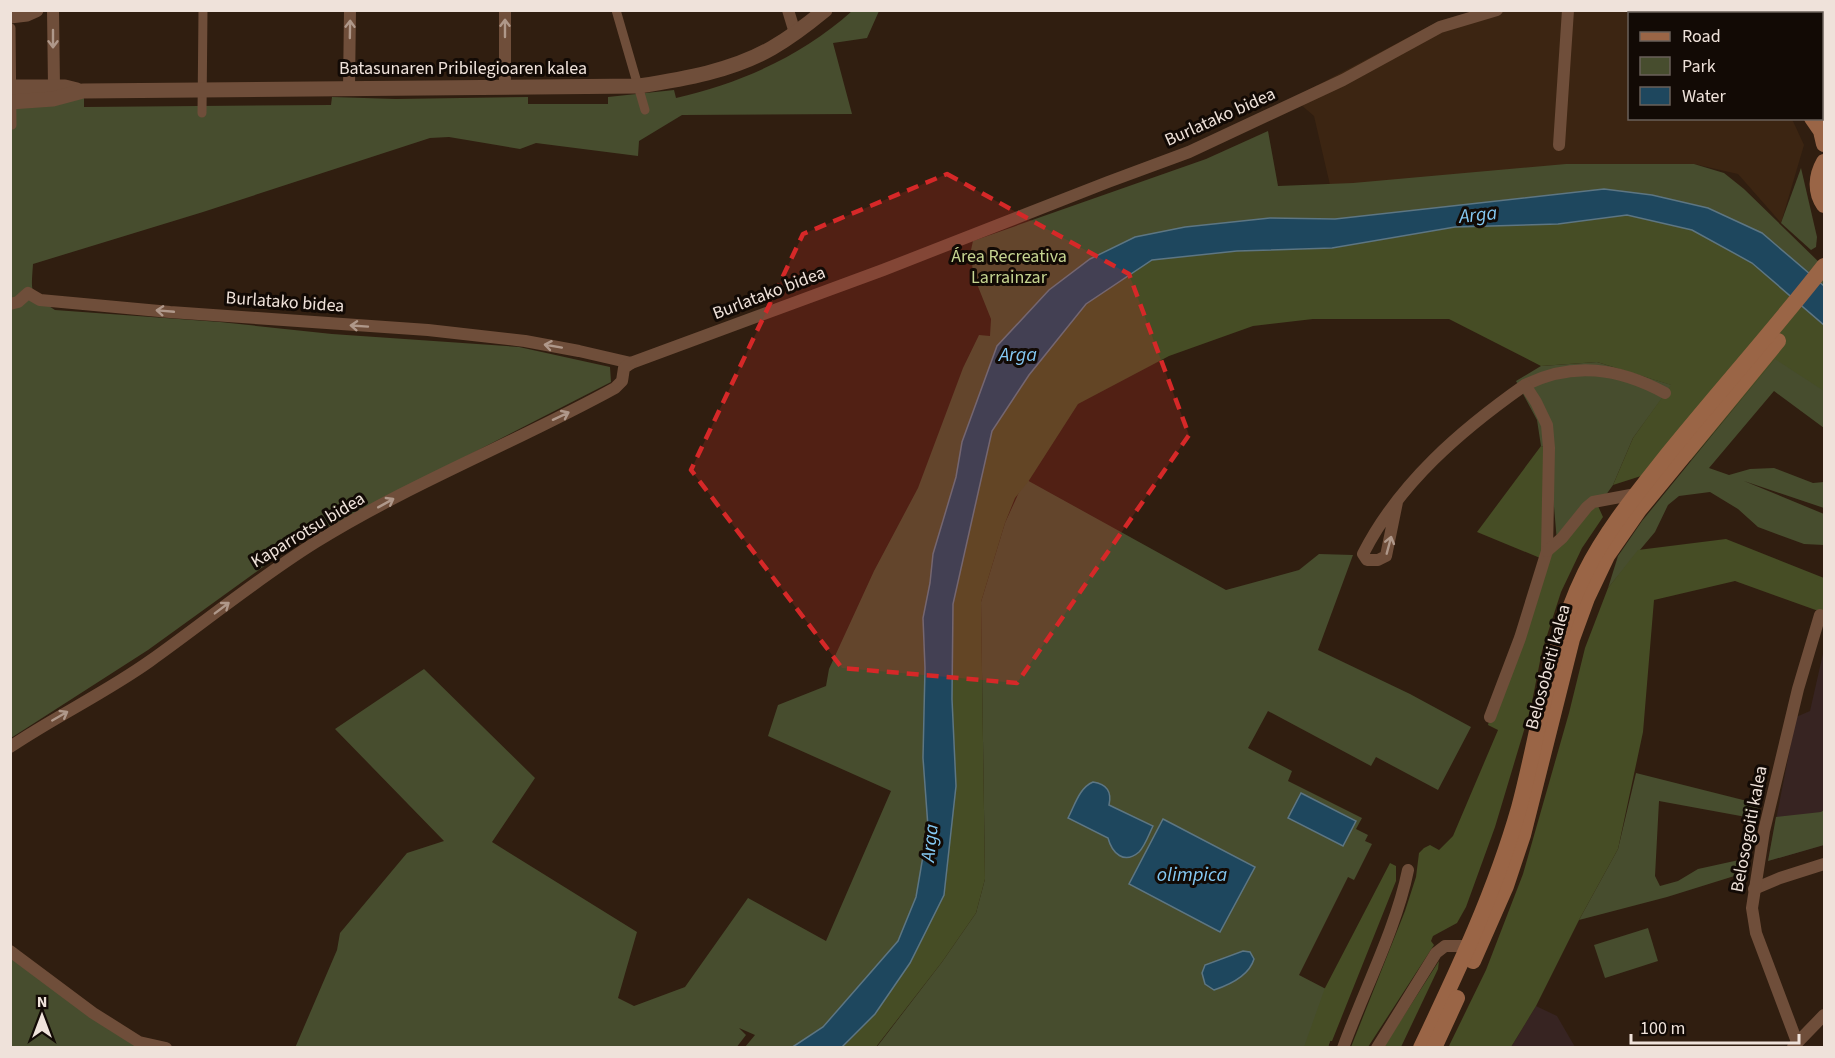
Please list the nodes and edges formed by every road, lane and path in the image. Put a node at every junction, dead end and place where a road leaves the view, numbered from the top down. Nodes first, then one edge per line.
1 (36, 10) edge
2 (53, 10) edge
3 (203, 10) edge
4 (350, 10) edge
5 (505, 10) edge
6 (616, 10) edge
7 (788, 10) edge
8 (825, 10) edge
9 (1497, 10) edge
10 (1568, 10) edge
11 (13, 22) edge
12 (795, 33) junction
13 (639, 86) junction
14 (54, 87) junction
15 (349, 88) junction
16 (505, 88) junction
17 (203, 89) junction
18 (83, 91) junction
19 (11, 95) edge
20 (645, 110) dead end
21 (202, 112) dead end
22 (1813, 120) edge
23 (12, 125) edge
24 (1824, 144) edge
25 (1559, 145) dead end
26 (1824, 162) edge
27 (1824, 205) edge
28 (1824, 266) edge
29 (1824, 284) edge
30 (10, 304) edge
31 (1761, 352) junction
32 (631, 363) junction
33 (1525, 385) junction
34 (1665, 393) dead end
35 (1636, 494) junction
36 (1397, 502) dead end
37 (1620, 515) junction
38 (1547, 551) junction
39 (1820, 615) dead end
40 (1490, 717) dead end
41 (10, 747) edge
42 (1824, 864) edge
43 (1408, 870) dead end
44 (1754, 889) junction
45 (1468, 946) junction
46 (10, 951) edge
47 (1824, 1015) edge
48 (1795, 1045) edge
49 (166, 1047) edge
50 (1343, 1047) edge
51 (1377, 1047) edge
52 (1421, 1047) edge
53 (1434, 1047) edge

1 - 11 street
2 -> 14 street
3 - 17 street
15 -> 4 street
16 -> 5 street
6 - 13 street
7 - 12 street
8 - 12 street, Batasunaren Pribilegioaren kalea
9 - 32 street, Burlatako bidea
10 - 25 street
11 - 19 street
12 - 13 street, Batasunaren Pribilegioaren kalea
13 - 16 street, Batasunaren Pribilegioaren kalea
13 - 20 street
14 - 18 street, Batasunaren Pribilegioaren kalea
14 - 19 street, Batasunaren Pribilegioaren kalea
15 - 16 street, Batasunaren Pribilegioaren kalea
15 - 17 street, Batasunaren Pribilegioaren kalea
17 - 18 street, Batasunaren Pribilegioaren kalea
17 - 21 street
18 - 19 street, Batasunaren Pribilegioaren kalea
19 - 23 street
22 - 24 main road
26 - 27 main road
28 - 31 main road, Belosobeiti kalea
29 - 31 main road, Belosobeiti kalea
32 -> 30 street, Burlatako bidea
31 - 35 main road, Belosobeiti kalea
31 - 53 main road, Belosobeiti kalea
41 -> 32 street, Kaparrotsu bidea
33 - 34 street
33 - 36 street
33 - 38 street, Belosobeiti kalea
35 - 37 main road, Belosobeiti kalea
35 - 38 street, Belosobeiti kalea
37 - 38 street
37 - 45 main road, Belosobeiti kalea
38 - 40 street, Belosobeiti kalea
39 - 44 street, Belosogoiti kalea
42 - 44 street
43 - 50 street
44 - 48 street, Belosogoiti kalea
45 - 51 street
45 - 52 main road, Belosobeiti kalea
46 - 49 street
47 - 48 street

